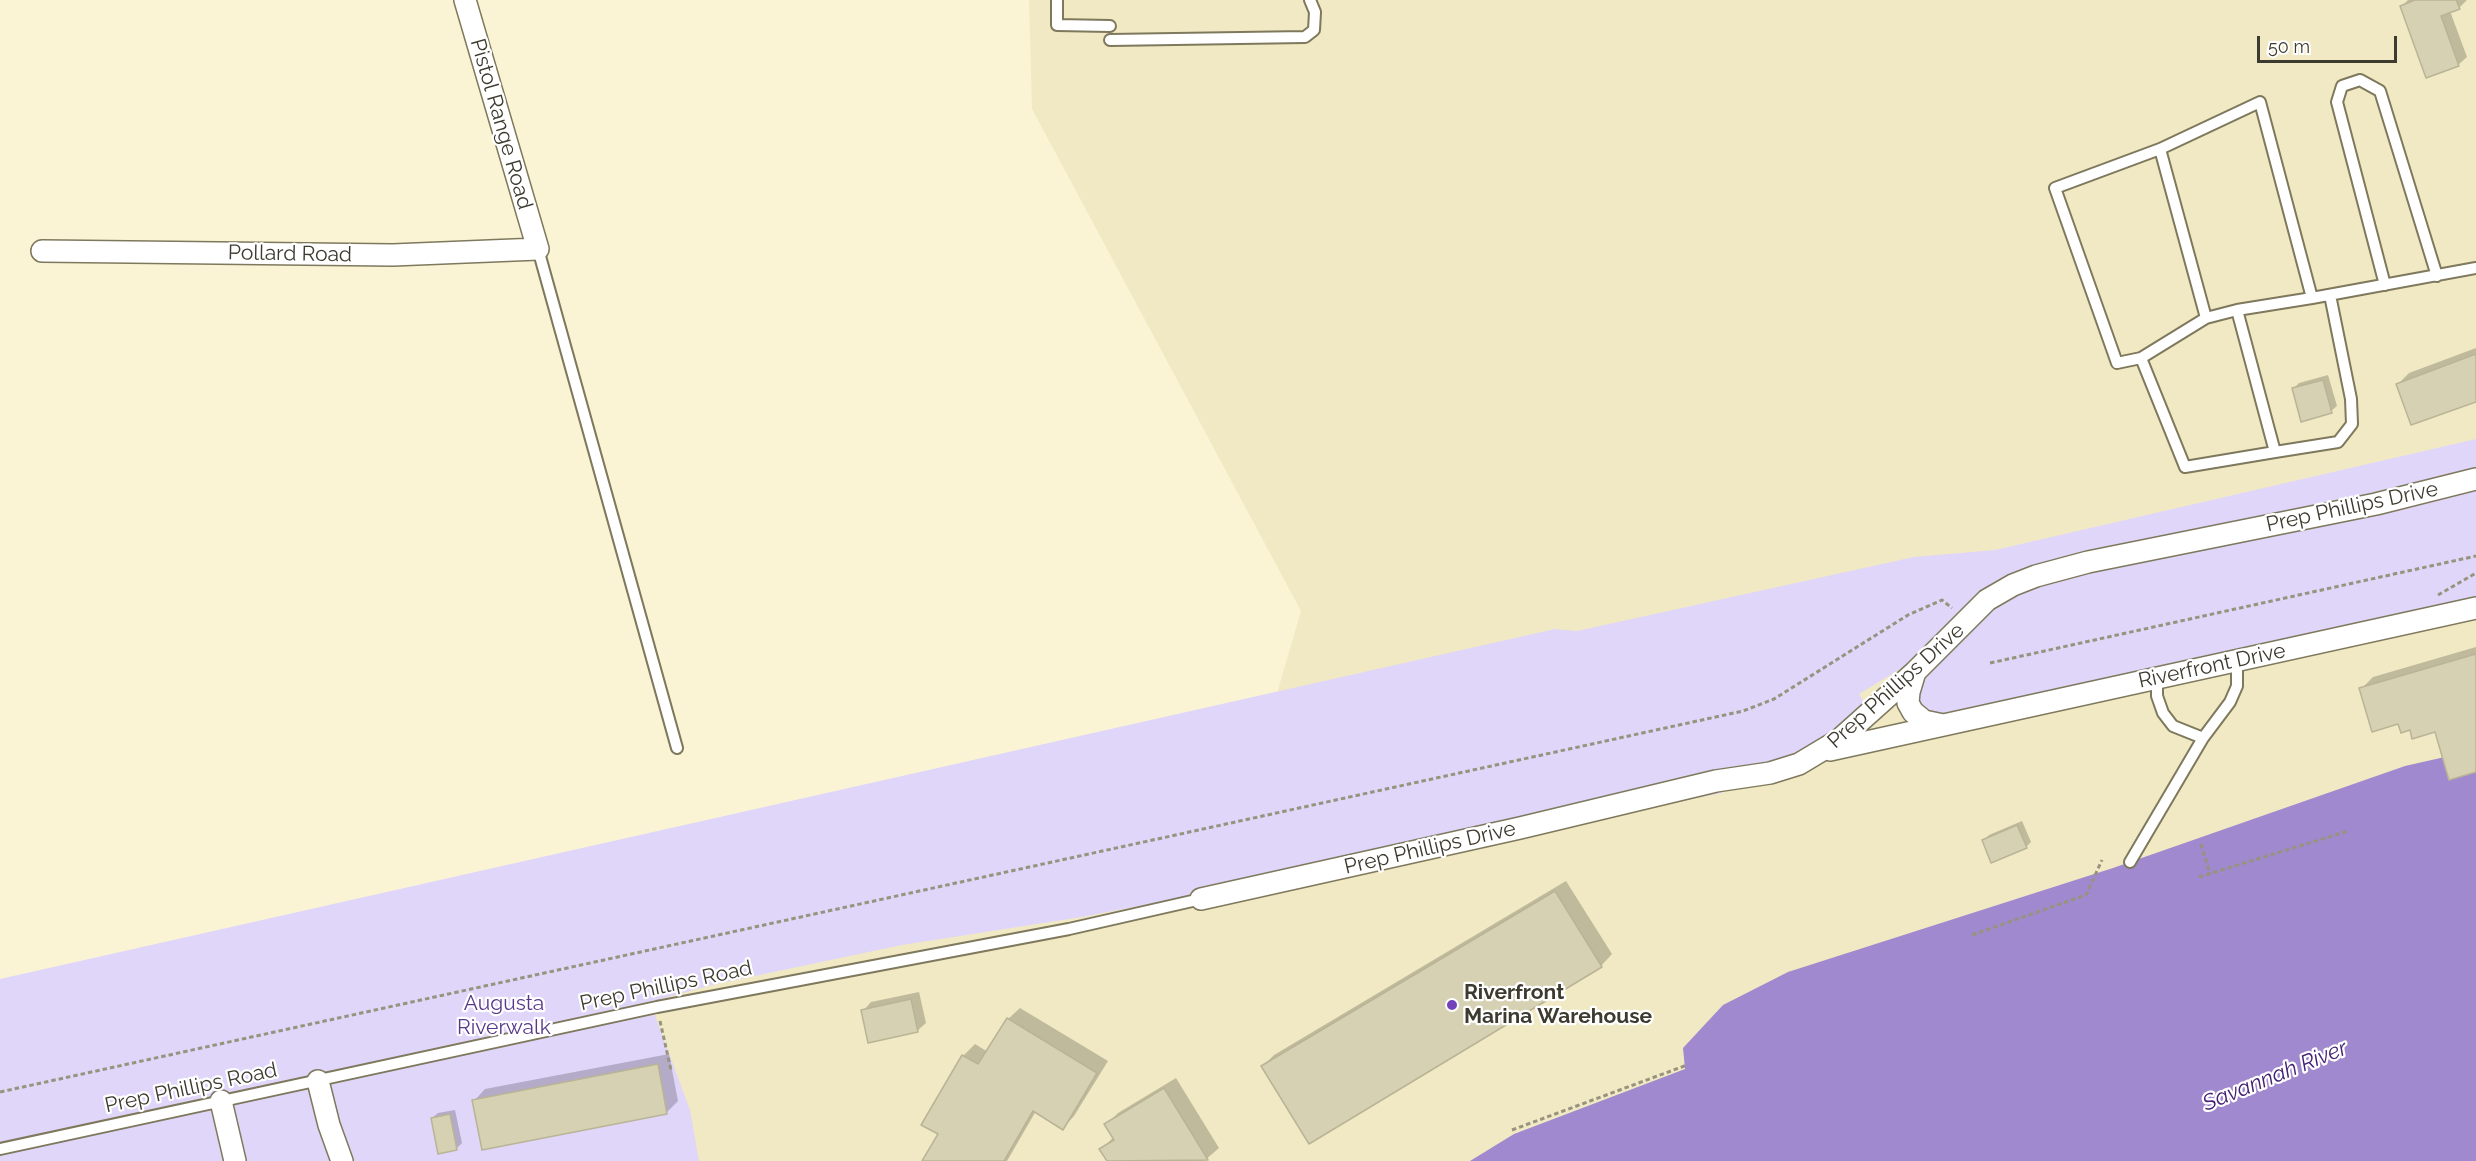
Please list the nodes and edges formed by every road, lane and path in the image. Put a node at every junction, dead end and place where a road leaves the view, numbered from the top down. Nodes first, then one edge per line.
1 (465, 0) edge
2 (1056, 0) edge
3 (1310, 0) edge
4 (1110, 26) dead end
5 (1110, 40) dead end
6 (2160, 149) junction
7 (538, 249) junction
8 (42, 251) dead end
9 (2476, 268) edge
10 (2437, 276) junction
11 (2385, 285) junction
12 (2330, 295) junction
13 (2312, 298) junction
14 (2237, 310) junction
15 (2206, 318) junction
16 (2141, 358) junction
17 (2275, 452) junction
18 (2476, 479) edge
19 (2476, 556) edge
20 (2476, 608) edge
21 (1967, 621) junction
22 (2237, 660) junction
23 (1990, 663) dead end
24 (1915, 672) junction
25 (2157, 678) junction
26 (1949, 725) junction
27 (2202, 738) junction
28 (678, 748) dead end
29 (1823, 752) junction
30 (2348, 831) dead end
31 (2201, 844) dead end
32 (2102, 860) dead end
33 (2130, 862) dead end
34 (2210, 874) junction
35 (2199, 877) dead end
36 (1201, 899) joint
37 (1972, 935) dead end
38 (657, 1007) junction
39 (1687, 1065) dead end
40 (671, 1070) dead end
41 (318, 1081) junction
42 (0, 1092) edge
43 (221, 1101) junction
44 (1512, 1130) dead end
45 (0, 1149) edge
46 (235, 1161) edge
47 (342, 1161) edge

1 - 7 street, Pistol Range Road
2 - 4 lane
3 - 5 lane
6 - 13 lane
6 - 15 lane
6 - 16 lane
7 - 8 street, Pollard Road
7 - 28 lane
9 - 10 lane
10 - 11 lane
10 - 11 lane
11 - 12 lane
12 - 13 lane
12 - 17 lane
13 - 14 lane
14 - 15 lane
14 - 17 lane
15 - 16 lane
16 - 17 lane
18 - 21 street, Prep Phillips Drive
19 - 23 path
20 - 22 street, Riverfront Drive
21 - 24 street, Prep Phillips Drive
21 - 42 path
22 - 25 street, Riverfront Drive
22 - 27 lane
24 - 26 street, Riverfront Drive
24 - 29 street, Prep Phillips Drive
25 - 26 street, Riverfront Drive
25 - 27 lane
26 - 29 street, Riverfront Drive
27 - 33 lane
29 - 36 street, Prep Phillips Drive
30 - 34 path
31 - 34 path
32 - 37 path
34 - 35 path
36 - 38 lane, Prep Phillips Road
38 - 40 path
38 - 41 lane, Prep Phillips Road
39 - 44 path
41 - 43 lane, Prep Phillips Road
41 - 47 street
43 - 45 lane, Prep Phillips Road
43 - 46 street

